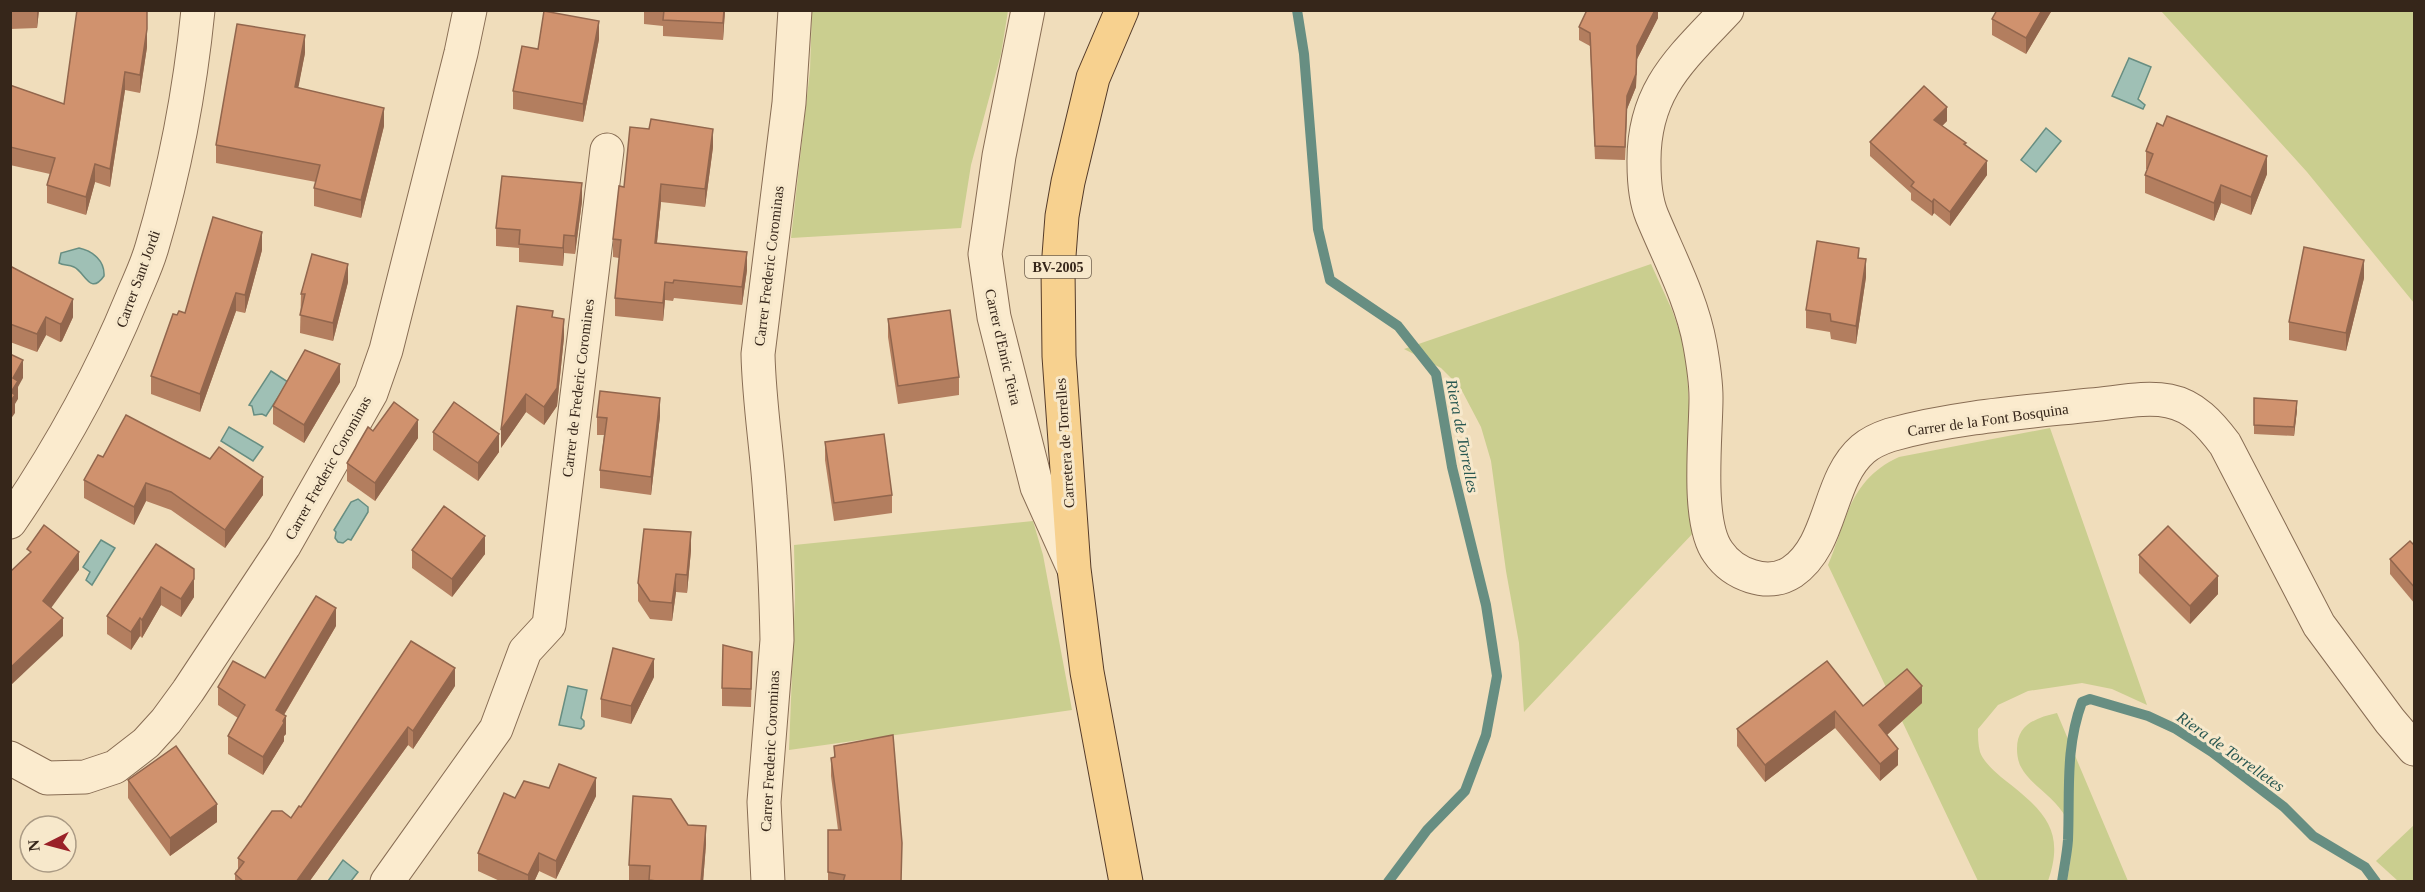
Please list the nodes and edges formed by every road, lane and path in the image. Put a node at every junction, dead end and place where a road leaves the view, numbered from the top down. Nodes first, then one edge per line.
1 (198, 10) edge
2 (470, 10) edge
3 (795, 10) edge
4 (1028, 10) edge
5 (1122, 10) edge
6 (1727, 10) edge
7 (607, 150) dead end
8 (10, 522) edge
9 (1074, 569) junction
10 (2415, 749) edge
11 (10, 758) edge
12 (387, 882) edge
13 (768, 882) edge
14 (1126, 882) edge

1 - 8 street, Carrer Sant Jordi
2 - 11 street, Carrer Frederic Corominas
3 - 13 street, Carrer Frederic Corominas
4 - 9 street, Carrer d'Enric Teira
5 - 9 main road, Carretera de Torrelles / BV-2005
6 - 10 street, Carrer de la Font Bosquina
7 - 12 street, Carrer de Frederic Coromines
9 - 14 main road, Carretera de Torrelles / BV-2005

